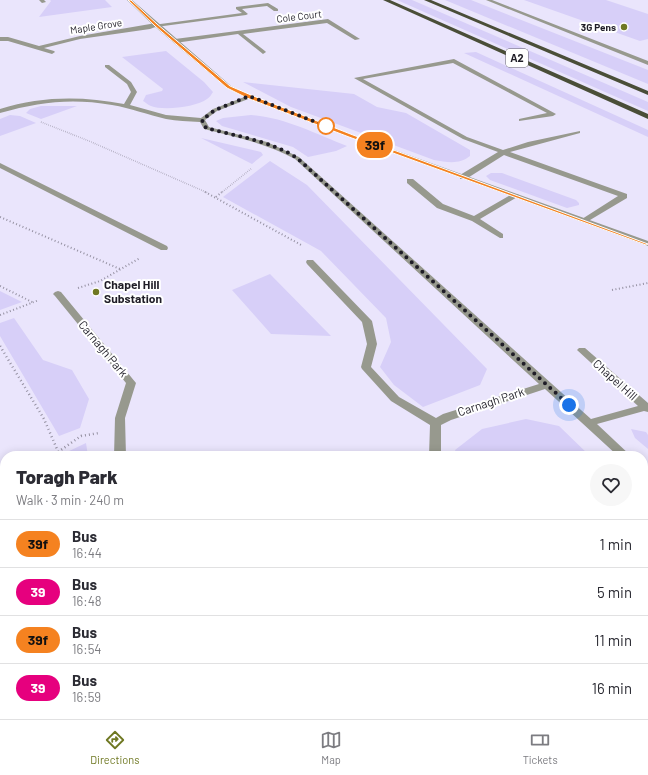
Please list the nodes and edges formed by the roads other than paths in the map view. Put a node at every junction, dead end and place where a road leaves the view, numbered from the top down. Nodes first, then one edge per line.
1 (129, 0) edge
2 (386, 0) edge
3 (427, 0) edge
4 (488, 0) edge
5 (276, 10) dead end
6 (156, 25) junction
7 (239, 33) junction
8 (0, 39) edge
9 (357, 39) dead end
10 (175, 41) junction
11 (40, 48) junction
12 (52, 52) dead end
13 (263, 52) dead end
14 (648, 63) edge
15 (107, 66) dead end
16 (648, 93) edge
17 (249, 96) junction
18 (126, 106) junction
19 (0, 112) edge
20 (648, 117) edge
21 (202, 120) junction
22 (521, 120) dead end
23 (578, 132) dead end
24 (503, 152) junction
25 (0, 165) edge
26 (463, 177) junction
27 (410, 181) dead end
28 (514, 196) junction
29 (475, 219) junction
30 (585, 221) junction
31 (500, 236) dead end
32 (648, 244) edge
33 (164, 248) dead end
34 (310, 262) road end
35 (58, 294) dead end
36 (582, 350) dead end
37 (547, 385) junction
38 (647, 408) edge
39 (436, 423) junction
40 (589, 423) junction
41 (120, 451) edge
42 (435, 451) edge
43 (620, 451) edge

1 - 6 street
2 - 20 highway, A2
3 - 16 highway, A2
4 - 14 street
5 - 6 street, Maple Grove
6 - 10 street
6 - 11 street, Maple Grove
7 - 9 street, Cole Court
7 - 10 street, Cole Court
7 - 13 street
8 - 11 street
10 - 17 street
11 - 12 street
15 - 18 street
17 - 21 street
17 - 26 street
18 - 19 street
18 - 21 street
21 - 37 street
22 - 24 street
23 - 24 street
24 - 26 street
24 - 30 street
25 - 33 street
26 - 28 street
27 - 29 street
28 - 29 street
28 - 30 street
29 - 31 street
30 - 32 street
34 - 39 street
35 - 41 street, Carnagh Park
36 - 38 street, Chapel Hill
37 - 39 street, Carnagh Park
37 - 40 street
38 - 40 street
39 - 42 street
40 - 43 street

